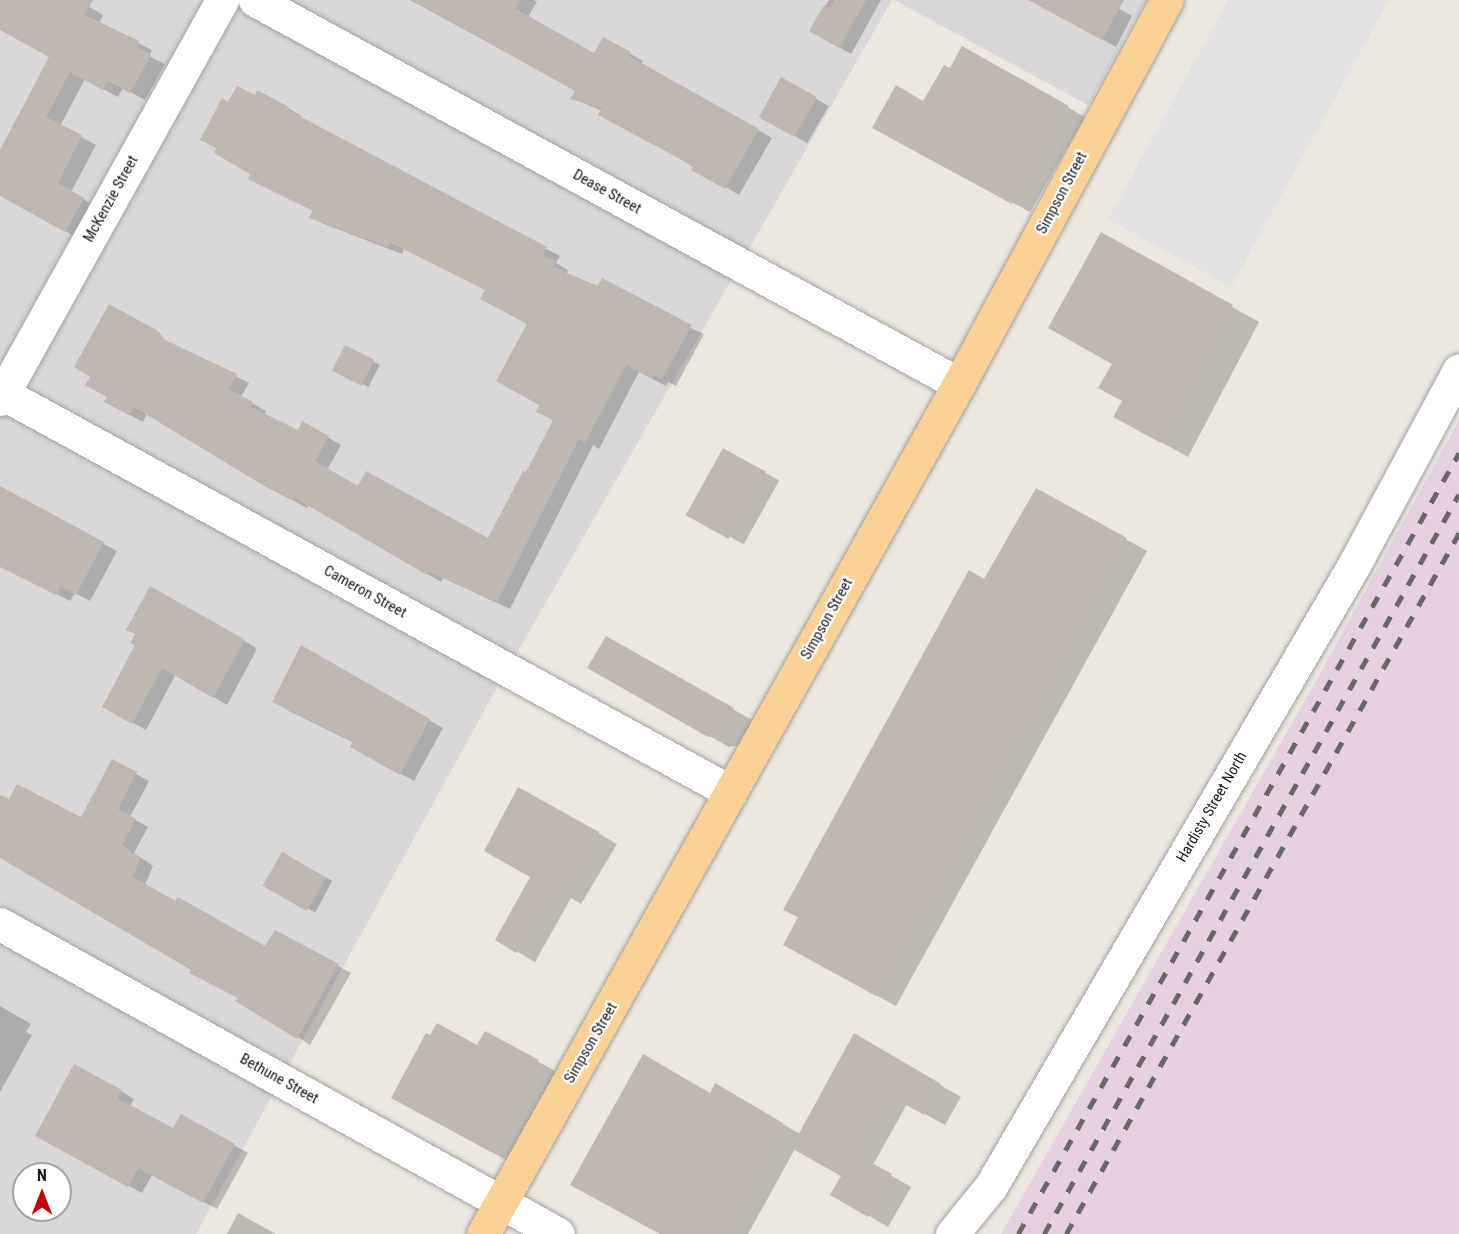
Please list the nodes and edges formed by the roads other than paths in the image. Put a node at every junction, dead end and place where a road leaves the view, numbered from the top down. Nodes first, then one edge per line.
1 (222, 0) edge
2 (255, 0) edge
3 (1167, 0) edge
4 (1459, 370) edge
5 (959, 384) junction
6 (1, 395) edge
7 (730, 792) junction
8 (0, 924) edge
9 (501, 1201) junction
10 (483, 1234) edge
11 (558, 1234) edge
12 (952, 1234) edge

1 - 6 street, McKenzie Street
2 - 5 street, Dease Street
3 - 5 main road, Simpson Street
4 - 12 street, Hardisty Street North
5 - 7 main road, Simpson Street
6 - 7 street, Cameron Street
7 - 9 main road, Simpson Street
8 - 9 street, Bethune Street
9 - 10 main road, Simpson Street
9 - 11 street, Bethune Street

